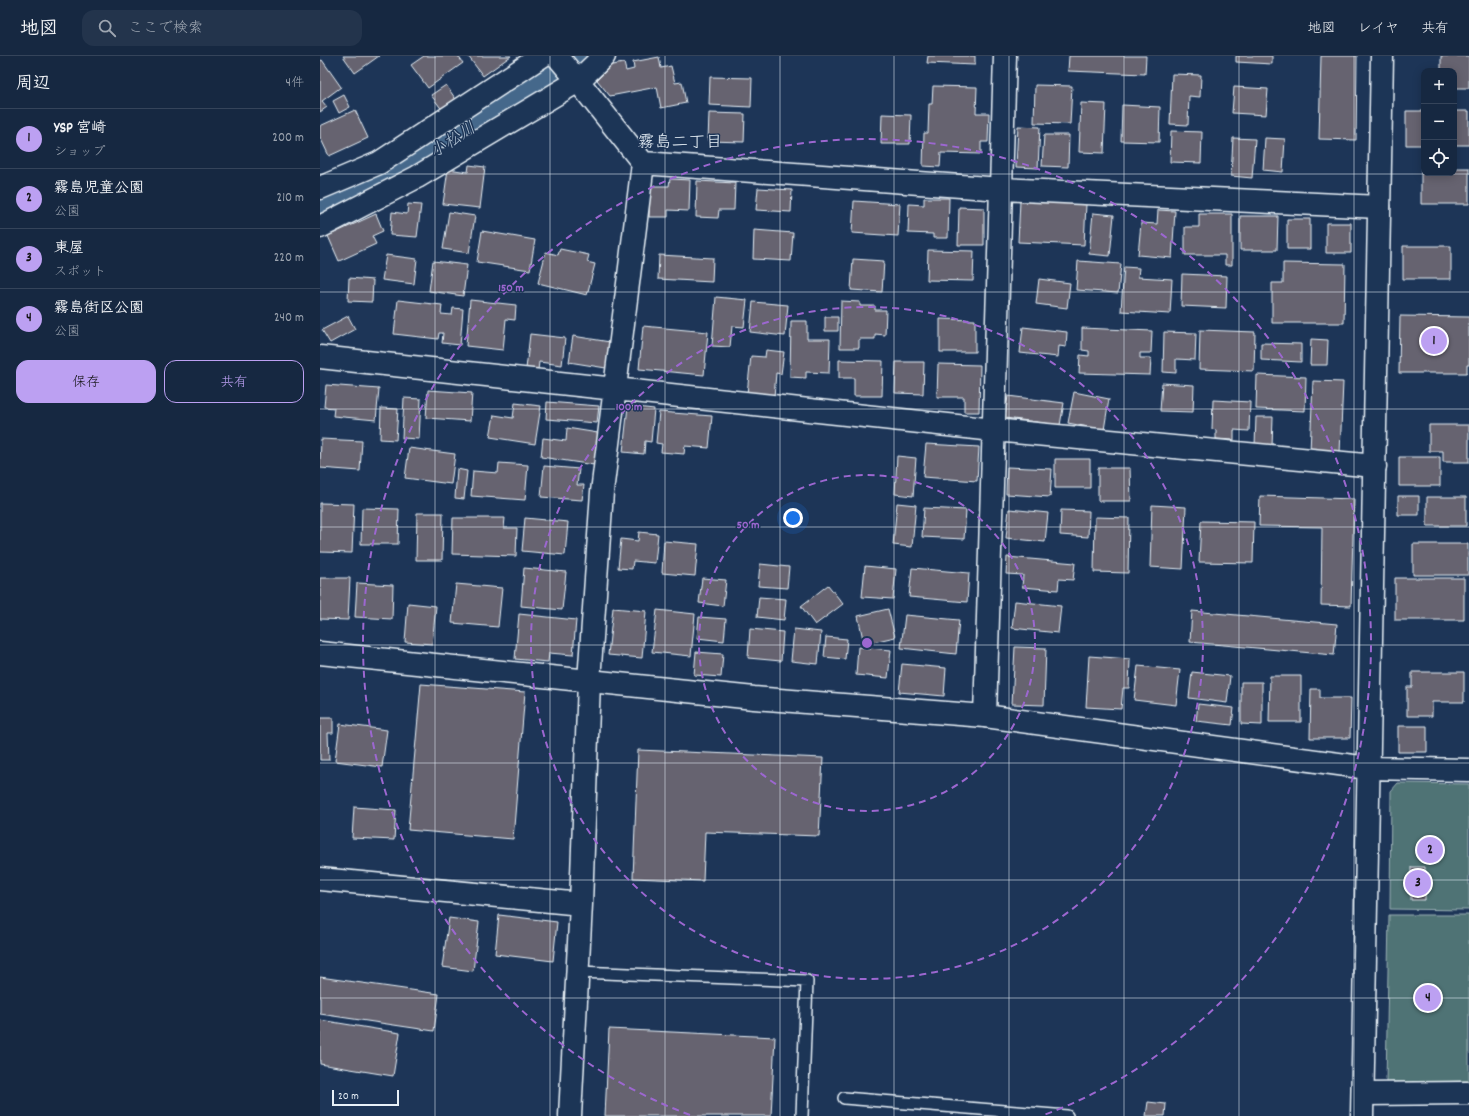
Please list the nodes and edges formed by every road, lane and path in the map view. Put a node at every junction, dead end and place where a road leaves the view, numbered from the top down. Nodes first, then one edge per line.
1 (542, 56) edge
2 (557, 56) edge
3 (604, 56) edge
4 (1005, 56) edge
5 (1382, 56) edge
6 (578, 81) junction
7 (642, 163) junction
8 (320, 188) edge
9 (1002, 189) junction
10 (1379, 206) junction
11 (320, 227) edge
12 (320, 357) edge
13 (615, 390) junction
14 (994, 430) junction
15 (1375, 466) junction
16 (320, 653) edge
17 (589, 681) junction
18 (985, 716) junction
19 (1368, 768) junction
20 (1469, 770) edge
21 (320, 879) edge
22 (581, 904) junction
23 (578, 972) junction
24 (1469, 1093) edge
25 (1363, 1094) junction
26 (844, 1098) dead end
27 (986, 1113) edge
28 (570, 1116) edge
29 (802, 1116) edge
30 (1067, 1116) edge
31 (1362, 1116) edge

1 - 8 street
2 - 6 street
3 - 6 street
4 - 9 street
5 - 10 street
6 - 7 street
6 - 11 street
7 - 9 street
7 - 13 street
9 - 10 street
9 - 14 street
10 - 15 street
12 - 13 street
13 - 14 street
13 - 17 street
14 - 15 street
14 - 18 street
15 - 19 street
16 - 17 street
17 - 18 street
17 - 22 street
18 - 19 street
19 - 20 street
19 - 25 street
21 - 22 street
22 - 23 street
23 - 28 street
23 - 29 lane
24 - 25 street
25 - 31 street
26 - 27 lane
27 - 30 lane

